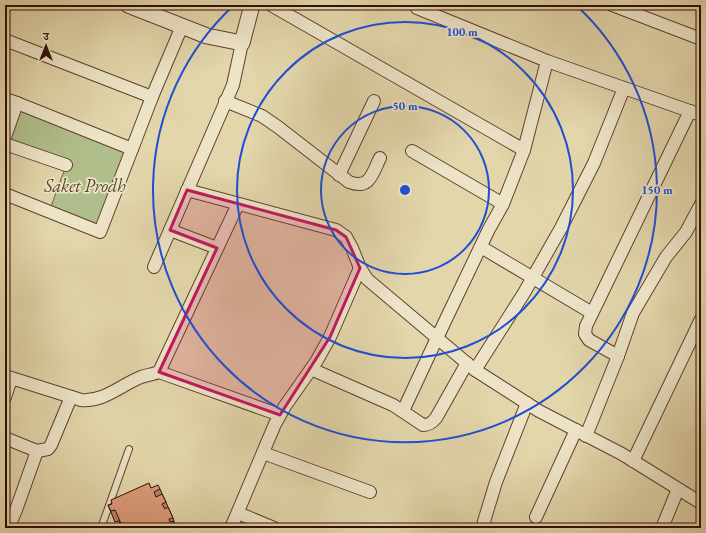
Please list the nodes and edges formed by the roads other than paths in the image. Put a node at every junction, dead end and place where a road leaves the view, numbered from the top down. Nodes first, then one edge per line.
1 (128, 5) edge
2 (252, 5) edge
3 (271, 5) edge
4 (418, 5) edge
5 (612, 5) edge
6 (182, 26) junction
7 (5, 40) edge
8 (701, 40) edge
9 (242, 43) junction
10 (547, 61) junction
11 (624, 88) junction
12 (152, 97) junction
13 (5, 99) edge
14 (225, 101) junction
15 (374, 101) dead end
16 (17, 104) junction
17 (696, 113) edge
18 (5, 137) edge
19 (5, 144) edge
20 (132, 149) junction
21 (524, 150) junction
22 (412, 151) dead end
23 (380, 158) dead end
24 (66, 165) dead end
25 (339, 175) junction
26 (187, 190) junction
27 (5, 194) edge
28 (238, 204) junction
29 (503, 204) junction
30 (701, 204) edge
31 (170, 230) junction
32 (480, 247) junction
33 (217, 248) junction
34 (154, 266) dead end
35 (360, 268) junction
36 (532, 277) junction
37 (592, 314) junction
38 (701, 319) edge
39 (437, 338) junction
40 (618, 356) junction
41 (471, 366) junction
42 (311, 369) junction
43 (160, 372) junction
44 (8, 378) edge
45 (5, 397) edge
46 (71, 397) junction
47 (527, 403) junction
48 (404, 412) junction
49 (280, 415) junction
50 (581, 433) junction
51 (5, 438) edge
52 (129, 449) dead end
53 (37, 451) junction
54 (263, 453) junction
55 (633, 461) junction
56 (678, 489) junction
57 (370, 492) dead end
58 (701, 503) edge
59 (238, 513) junction
60 (536, 517) dead end
61 (8, 528) edge
62 (102, 528) edge
63 (231, 528) edge
64 (274, 528) edge
65 (482, 528) edge
66 (662, 528) edge

1 - 6 street
2 - 9 street
3 - 21 street
4 - 10 street
5 - 8 street
6 - 9 street
6 - 12 street
7 - 12 street
9 - 14 street
10 - 11 street
10 - 21 street
11 - 17 street
11 - 36 street
12 - 20 street
13 - 16 street
14 - 25 street
14 - 26 street
15 - 25 street
16 - 18 street
16 - 20 street
17 - 37 street
19 - 24 street
20 - 27 street
21 - 29 street
22 - 29 street
23 - 25 street
26 - 28 street
26 - 31 street
28 - 33 street
28 - 35 street
29 - 32 street
30 - 40 street
31 - 33 street
31 - 34 street
32 - 36 street
32 - 39 street
33 - 43 street
35 - 39 street
35 - 42 street
36 - 37 street
36 - 41 street
37 - 40 street
38 - 55 street
39 - 41 street
39 - 48 street
40 - 50 street
41 - 47 street
41 - 48 street
42 - 48 street
42 - 49 street
43 - 46 street
43 - 49 street
44 - 45 street
44 - 46 street
46 - 53 street
47 - 50 street
47 - 65 street
49 - 54 street
50 - 55 street
50 - 60 street
51 - 53 street
52 - 62 lane
53 - 61 street
54 - 57 street
54 - 59 street
55 - 56 street
56 - 58 street
56 - 66 street
59 - 63 street
59 - 64 street

